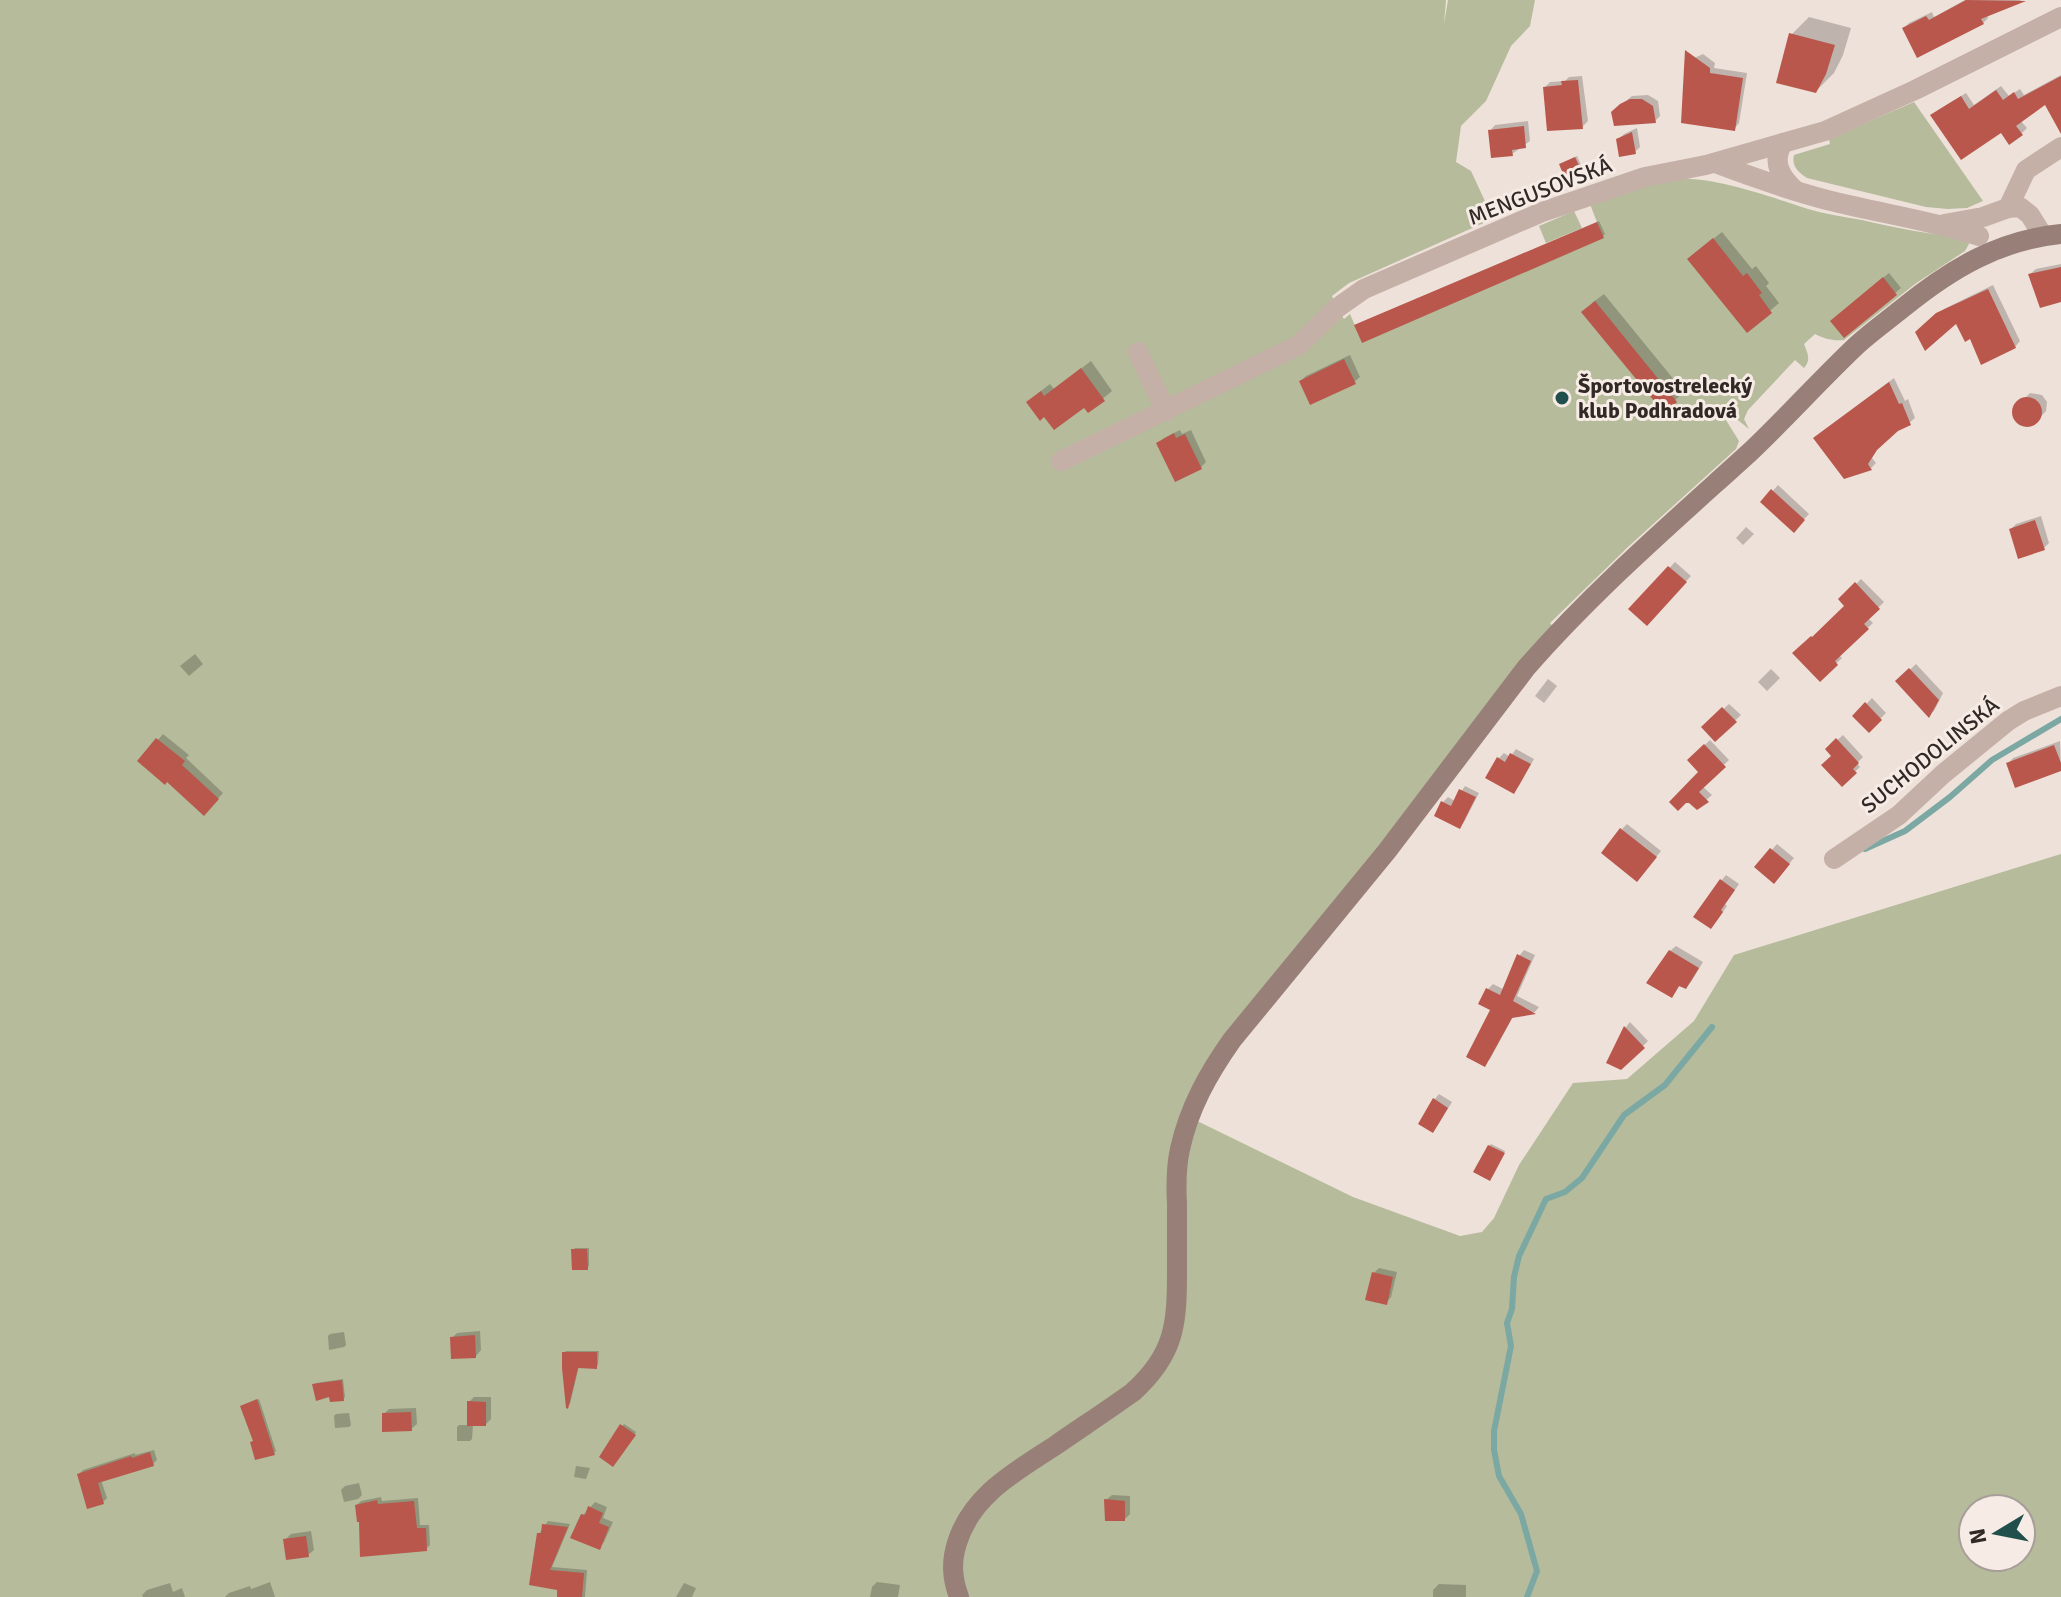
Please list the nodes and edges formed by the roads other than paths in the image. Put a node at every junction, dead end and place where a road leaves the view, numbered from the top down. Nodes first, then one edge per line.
1 (2061, 17) edge
2 (1783, 143) junction
3 (2061, 147) edge
4 (1715, 163) junction
5 (2026, 170) junction
6 (1796, 192) junction
7 (2008, 208) junction
8 (2030, 215) junction
9 (2055, 235) edge
10 (1983, 236) junction
11 (1138, 352) dead end
12 (1166, 411) junction
13 (1061, 461) dead end
14 (2061, 696) edge
15 (1834, 859) dead end
16 (959, 1597) edge

1 - 2 street, MENGUSOVSKÁ
2 - 4 street, MENGUSOVSKÁ
2 - 6 street
3 - 5 street
4 - 6 street
4 - 12 street, MENGUSOVSKÁ
5 - 7 street
5 - 8 street
6 - 10 street
7 - 8 street
7 - 10 street
8 - 9 street
9 - 10 street
10 - 16 street
11 - 12 street
12 - 13 street, MENGUSOVSKÁ
14 - 15 street, SUCHODOLINSKÁ

